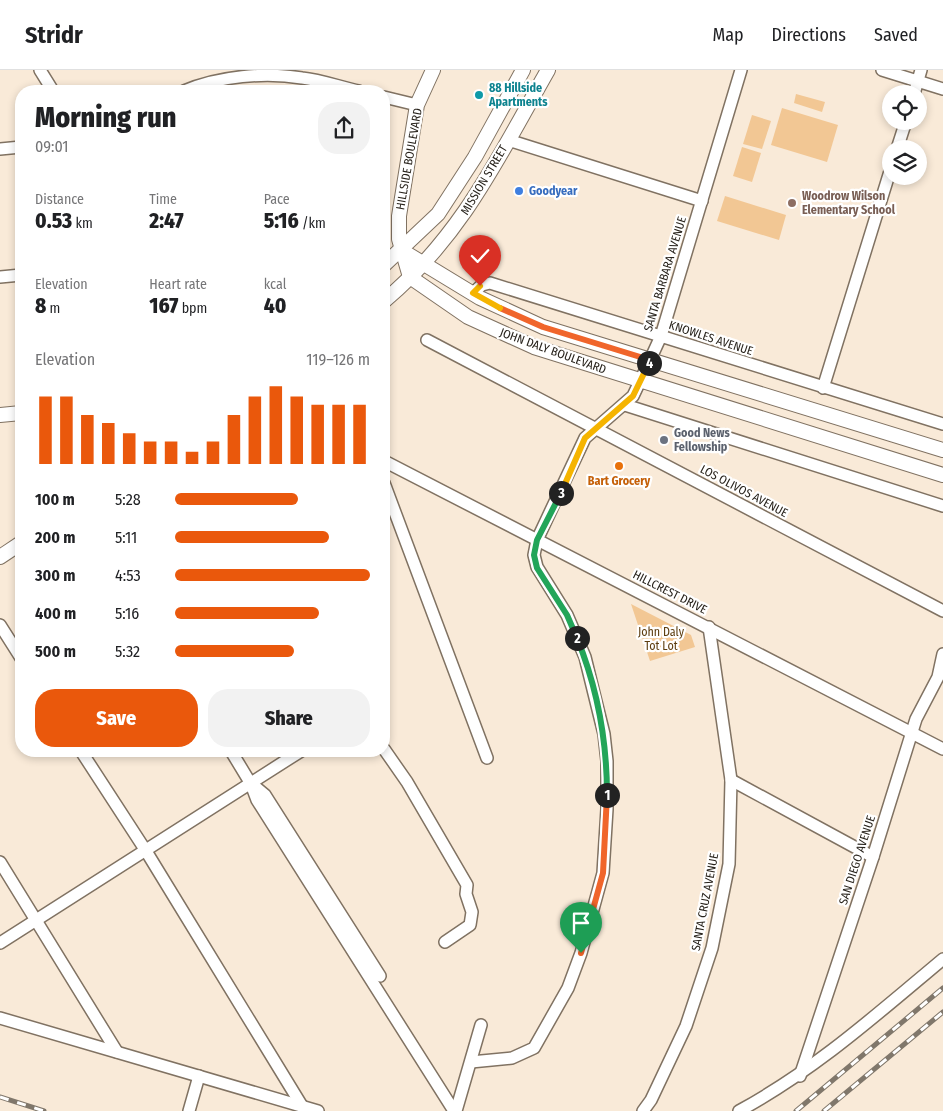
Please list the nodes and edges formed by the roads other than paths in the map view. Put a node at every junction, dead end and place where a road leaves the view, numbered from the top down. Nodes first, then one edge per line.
1 (40, 70) edge
2 (433, 70) edge
3 (523, 70) edge
4 (548, 70) edge
5 (741, 70) edge
6 (882, 70) edge
7 (243, 74) edge
8 (920, 76) edge
9 (49, 85) edge
10 (201, 85) edge
11 (333, 85) edge
12 (943, 89) edge
13 (390, 98) edge
14 (417, 105) junction
15 (508, 140) junction
16 (15, 148) edge
17 (0, 149) edge
18 (886, 185) edge
19 (702, 200) junction
20 (401, 250) junction
21 (390, 260) edge
22 (425, 264) junction
23 (15, 276) edge
24 (0, 277) edge
25 (410, 278) junction
26 (473, 293) junction
27 (390, 295) edge
28 (661, 336) junction
29 (427, 340) dead end
30 (650, 360) junction
31 (641, 382) junction
32 (824, 388) junction
33 (625, 405) junction
34 (15, 414) edge
35 (0, 415) edge
36 (943, 424) edge
37 (595, 428) junction
38 (943, 450) edge
39 (390, 464) edge
40 (943, 475) edge
41 (390, 499) edge
42 (943, 506) edge
43 (537, 540) junction
44 (15, 547) edge
45 (0, 558) edge
46 (943, 611) edge
47 (0, 625) edge
48 (709, 627) junction
49 (15, 649) edge
50 (943, 654) edge
51 (912, 732) junction
52 (943, 749) edge
53 (85, 757) edge
54 (235, 757) edge
55 (292, 757) edge
56 (390, 757) edge
57 (487, 758) dead end
58 (731, 780) junction
59 (251, 784) junction
60 (146, 851) junction
61 (873, 858) junction
62 (0, 862) edge
63 (37, 920) junction
64 (444, 942) dead end
65 (0, 943) edge
66 (943, 959) edge
67 (380, 976) dead end
68 (0, 1018) edge
69 (481, 1025) dead end
70 (117, 1052) junction
71 (470, 1062) junction
72 (199, 1076) junction
73 (800, 1076) junction
74 (302, 1106) junction
75 (189, 1111) edge
76 (318, 1111) edge
77 (455, 1111) edge
78 (643, 1111) edge
79 (739, 1111) edge

1 - 9 street
2 - 14 main road, HILLSIDE BOULEVARD
3 - 20 main road, MISSION STREET
4 - 15 main road, MISSION STREET
5 - 19 street, SANTA BARBARA AVENUE
6 - 8 street
7 - 10 street
7 - 11 street
8 - 12 street
13 - 14 street
14 - 20 main road, HILLSIDE BOULEVARD
15 - 19 street
15 - 22 main road, MISSION STREET
16 - 17 street
18 - 32 street
19 - 28 street, SANTA BARBARA AVENUE
20 - 21 main road, MISSION STREET
20 - 22 main road, JOHN DALY BOULEVARD
20 - 25 main road
22 - 25 main road, MISSION STREET
22 - 26 main road, JOHN DALY BOULEVARD
23 - 24 street
25 - 27 main road, MISSION STREET
25 - 31 main road, JOHN DALY BOULEVARD
26 - 28 street, KNOWLES AVENUE
26 - 30 main road, JOHN DALY BOULEVARD
28 - 30 street, SANTA BARBARA AVENUE
28 - 32 street, KNOWLES AVENUE
29 - 37 street, LOS OLIVOS AVENUE
30 - 31 street, SANTA BARBARA AVENUE
30 - 38 main road, JOHN DALY BOULEVARD
31 - 33 street, SANTA BARBARA AVENUE
31 - 40 main road, JOHN DALY BOULEVARD
32 - 36 street, KNOWLES AVENUE
33 - 37 street, SANTA BARBARA AVENUE
33 - 42 street
34 - 35 main road
37 - 43 street, SANTA BARBARA AVENUE
37 - 46 street, LOS OLIVOS AVENUE
39 - 43 street, HILLCREST DRIVE
41 - 57 street
43 - 48 street, HILLCREST DRIVE
43 - 71 street, SANTA BARBARA AVENUE
44 - 45 main road
47 - 49 street
48 - 51 street, HILLCREST DRIVE
48 - 58 street, SANTA CRUZ AVENUE
50 - 51 street, SAN DIEGO AVENUE
51 - 52 street, HILLCREST DRIVE
51 - 61 street, SAN DIEGO AVENUE
53 - 60 street
54 - 59 street
55 - 59 street
56 - 64 street
58 - 61 street
58 - 78 street, SANTA CRUZ AVENUE
59 - 60 street
59 - 67 street
59 - 77 street
60 - 63 street
60 - 74 street
61 - 73 street, SAN DIEGO AVENUE
62 - 63 street
63 - 65 street
63 - 70 street
66 - 73 street
68 - 70 street
69 - 71 street
70 - 72 street
71 - 77 street
72 - 74 street
72 - 75 street
73 - 79 street
74 - 76 street

